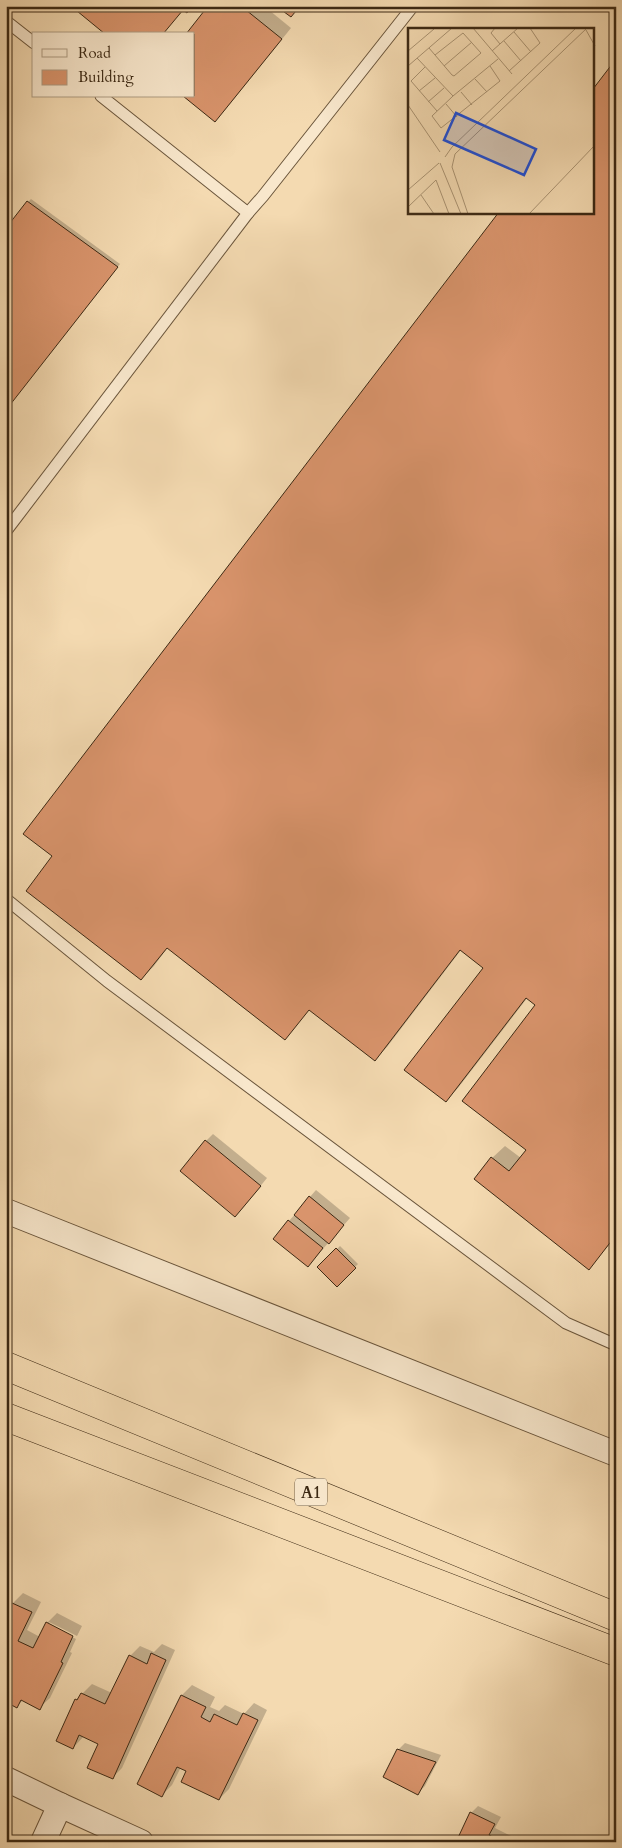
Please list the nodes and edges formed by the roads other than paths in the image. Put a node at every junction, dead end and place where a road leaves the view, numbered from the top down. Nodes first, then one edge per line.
1 (413, 6) edge
2 (6, 21) edge
3 (32, 41) edge
4 (104, 98) edge
5 (248, 213) junction
6 (6, 531) edge
7 (6, 899) edge
8 (6, 1211) edge
9 (616, 1345) edge
10 (6, 1366) edge
11 (6, 1417) edge
12 (616, 1454) edge
13 (616, 1617) edge
14 (616, 1652) edge
15 (6, 1778) edge
16 (60, 1805) junction
17 (42, 1842) edge
18 (141, 1842) edge

1 - 5 lane
2 - 3 lane
4 - 5 lane
5 - 6 lane
7 - 9 lane
8 - 12 street
10 - 13 highway, A1
11 - 14 highway, A1
15 - 16 street
16 - 17 street
16 - 18 street

